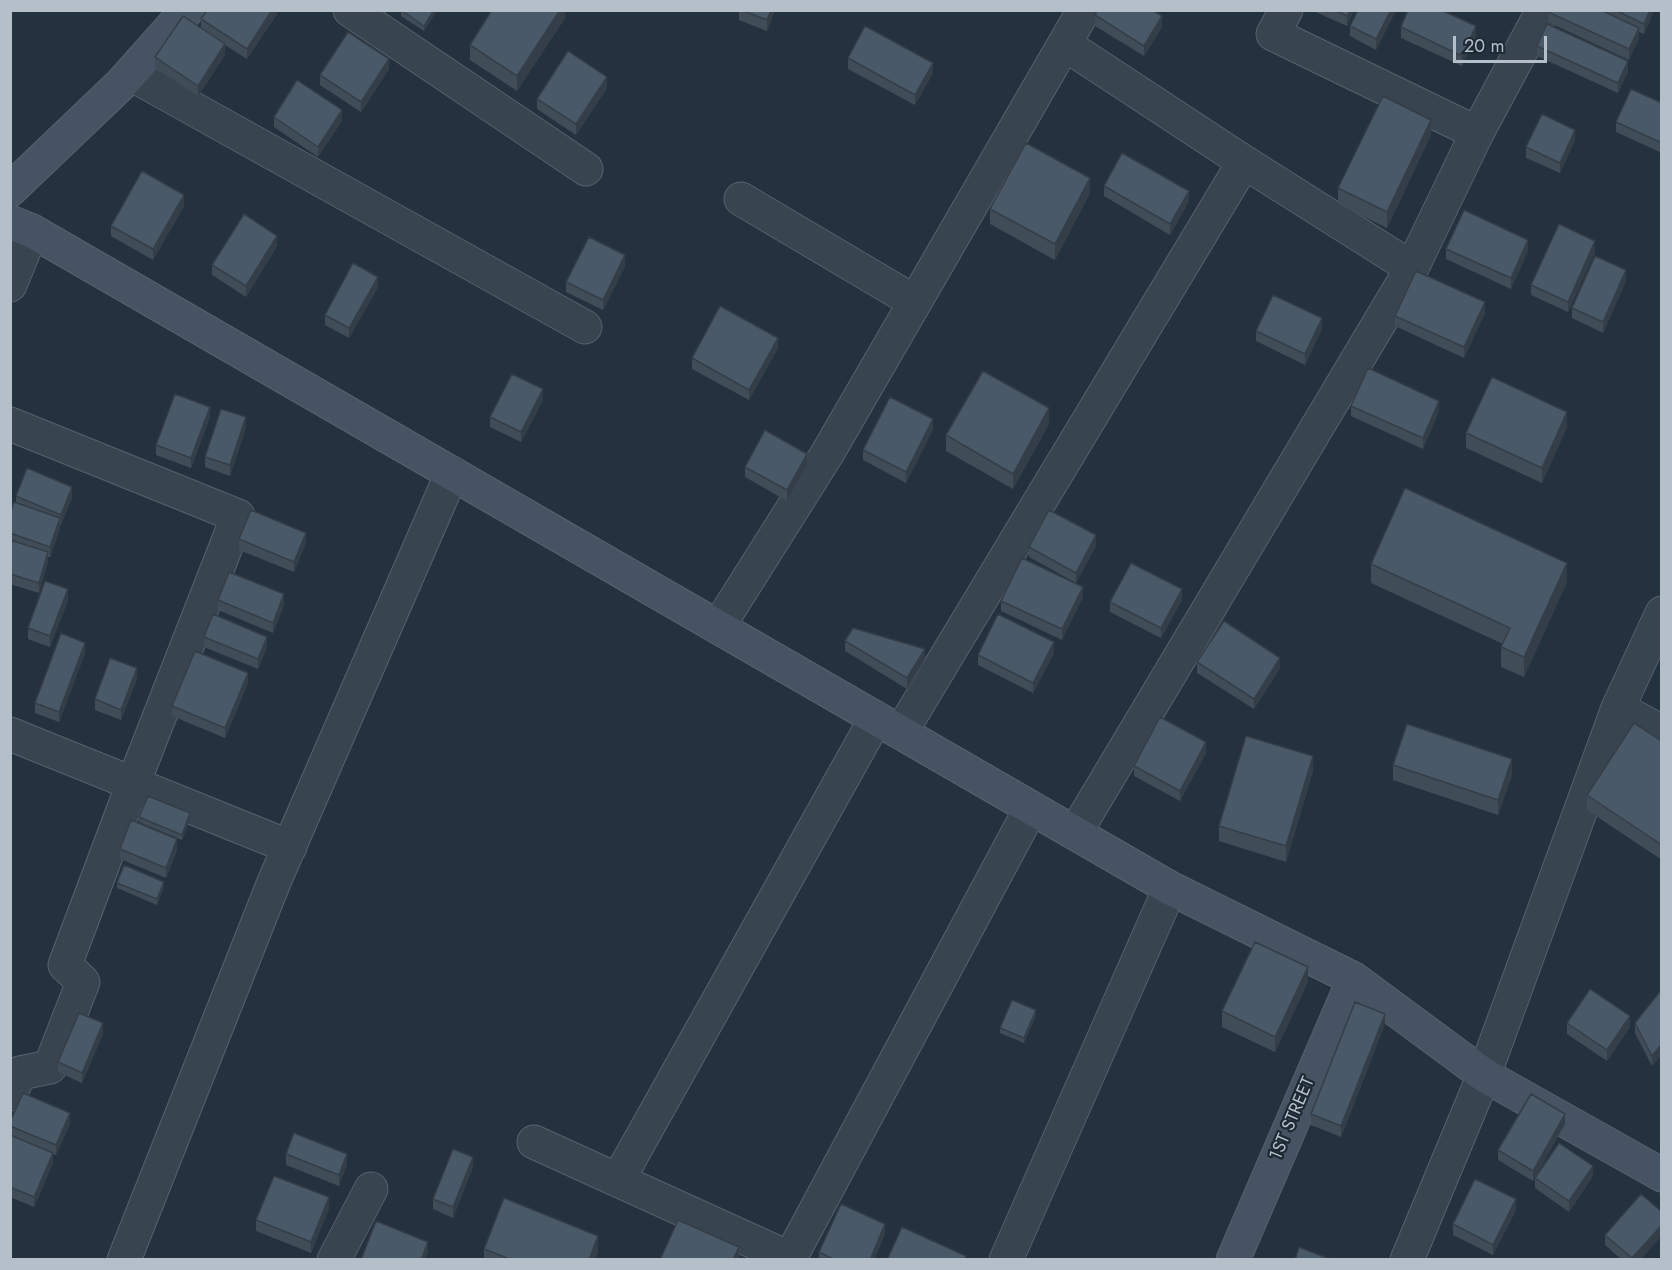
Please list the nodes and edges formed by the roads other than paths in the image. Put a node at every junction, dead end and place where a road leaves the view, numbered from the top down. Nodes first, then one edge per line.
1 (187, 10) edge
2 (350, 10) edge
3 (1084, 10) edge
4 (1286, 10) edge
5 (1543, 10) edge
6 (1066, 45) junction
7 (131, 74) junction
8 (1477, 133) junction
9 (1244, 162) junction
10 (585, 169) dead end
11 (10, 190) edge
12 (741, 199) dead end
13 (21, 226) edge
14 (1412, 268) junction
15 (10, 285) edge
16 (915, 302) junction
17 (585, 327) dead end
18 (10, 424) edge
19 (452, 473) junction
20 (1662, 613) edge
21 (718, 627) junction
22 (1618, 708) junction
23 (888, 725) junction
24 (1662, 732) edge
25 (10, 734) edge
26 (133, 784) junction
27 (1031, 808) junction
28 (1075, 833) junction
29 (290, 847) junction
30 (1170, 888) junction
31 (1354, 978) junction
32 (1484, 1075) junction
33 (10, 1094) edge
34 (534, 1142) dead end
35 (1662, 1175) edge
36 (618, 1180) junction
37 (371, 1189) dead end
38 (789, 1259) edge
39 (124, 1260) edge
40 (334, 1260) edge
41 (1006, 1260) edge
42 (1233, 1260) edge
43 (1407, 1260) edge

1 - 7 street
2 - 10 street
3 - 6 street
4 - 8 street
5 - 8 street
6 - 9 street
6 - 16 street
7 - 11 street
7 - 17 street
8 - 14 street
9 - 14 street
9 - 23 street
12 - 16 street
13 - 15 street
13 - 19 street
14 - 28 street
16 - 21 street
18 - 26 street
19 - 21 street
19 - 29 street
20 - 22 street
21 - 23 street
22 - 24 street
22 - 32 street
23 - 27 street
23 - 36 street
25 - 26 street
26 - 29 street
26 - 33 street
27 - 28 street
27 - 38 street
28 - 30 street
29 - 39 street
30 - 31 street
30 - 41 street
31 - 32 street
31 - 42 street, 1ST STREET
32 - 35 street
32 - 43 street
34 - 36 street
36 - 38 street
37 - 40 street

